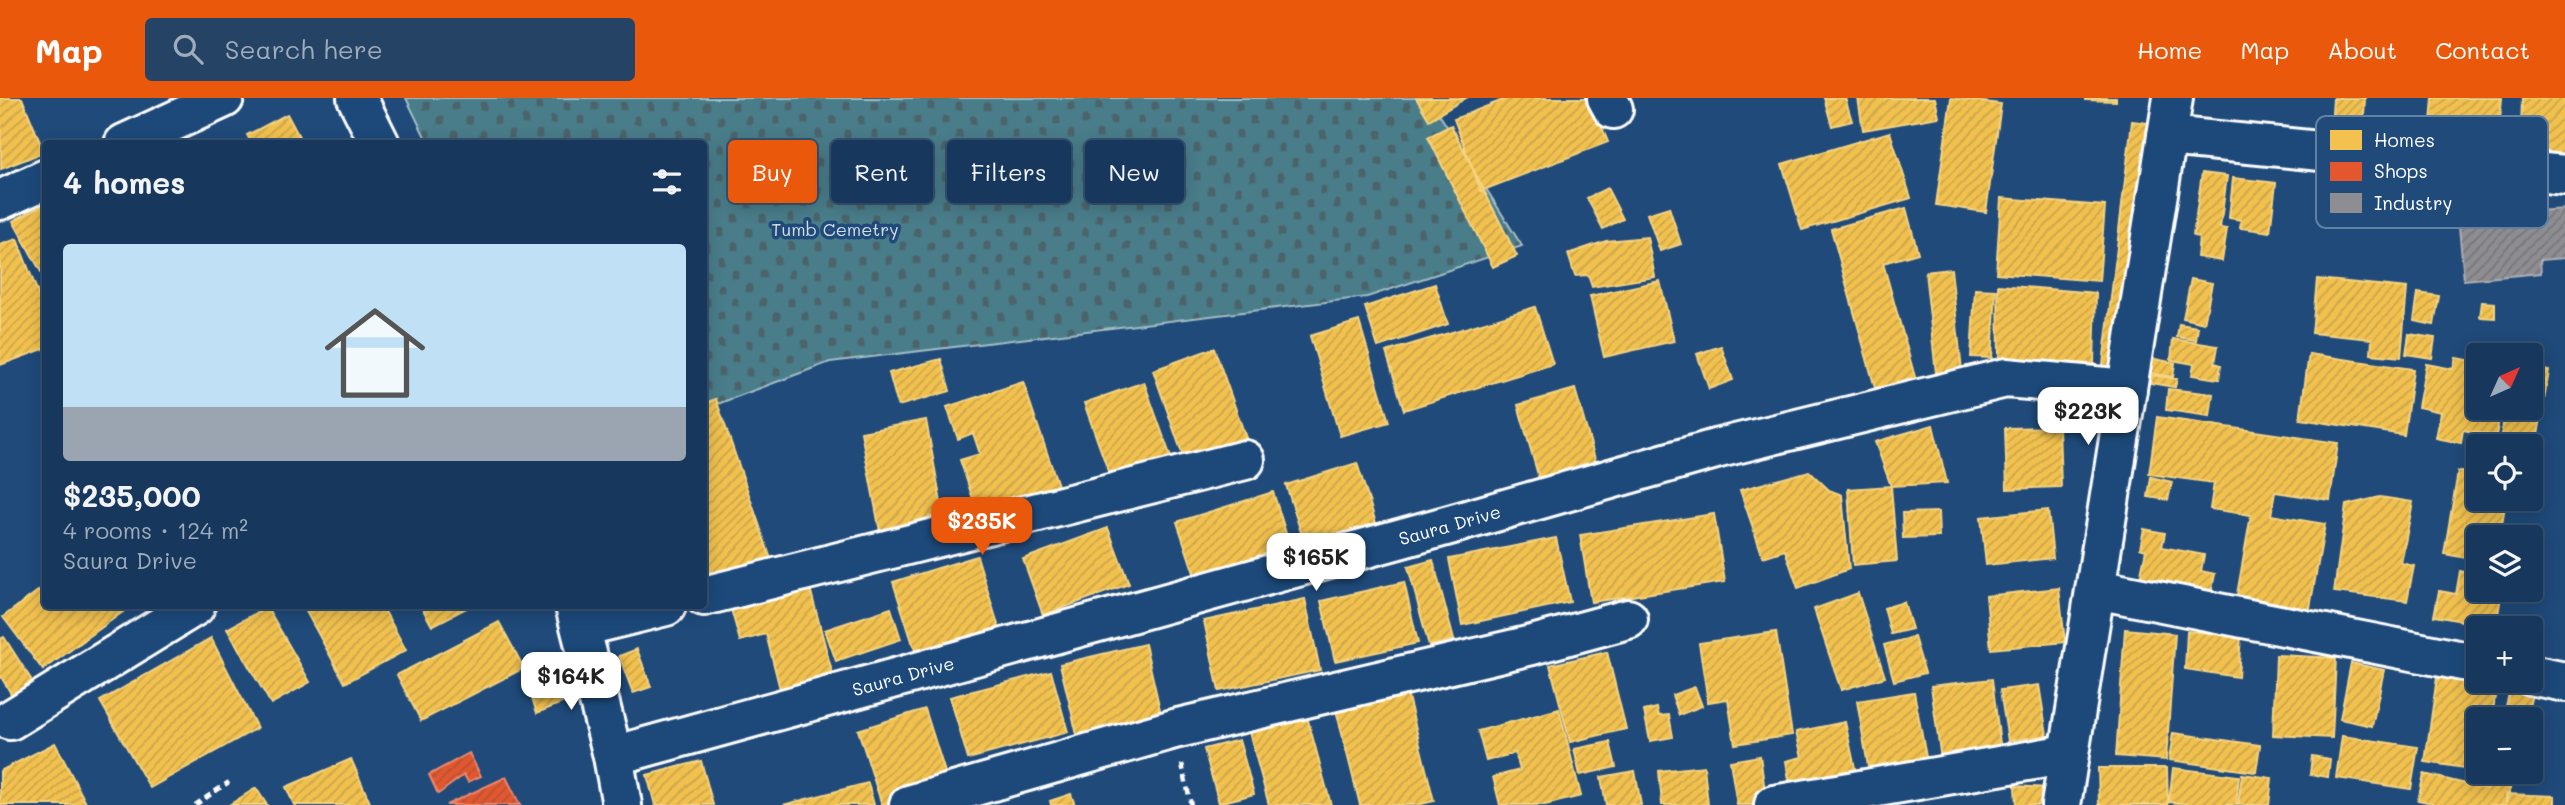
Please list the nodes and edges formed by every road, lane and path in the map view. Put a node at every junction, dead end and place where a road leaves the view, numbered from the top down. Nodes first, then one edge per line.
1 (224, 98) edge
2 (357, 98) edge
3 (2173, 98) edge
4 (2166, 136) junction
5 (133, 140) edge
6 (378, 140) edge
7 (2316, 151) edge
8 (42, 182) edge
9 (0, 200) edge
10 (2127, 389) junction
11 (1245, 460) dead end
12 (2096, 589) junction
13 (707, 595) edge
14 (190, 609) edge
15 (640, 609) edge
16 (578, 616) edge
17 (1628, 619) dead end
18 (2466, 662) edge
19 (2543, 678) edge
20 (2565, 682) edge
21 (10, 720) dead end
22 (2068, 754) junction
23 (612, 756) junction
24 (229, 782) dead end
25 (195, 805) edge
26 (622, 805) edge
27 (909, 805) edge
28 (1774, 805) edge
29 (2061, 805) edge

1 - 5 street
2 - 6 street
3 - 4 street
4 - 7 street
4 - 10 street
8 - 9 street
10 - 12 street
10 - 23 street, Saura Drive
11 - 13 street
12 - 18 street
12 - 22 street
14 - 21 street
15 - 16 street
16 - 23 street
17 - 27 street
19 - 20 street
22 - 28 street
22 - 29 street
23 - 26 street
24 - 25 path

